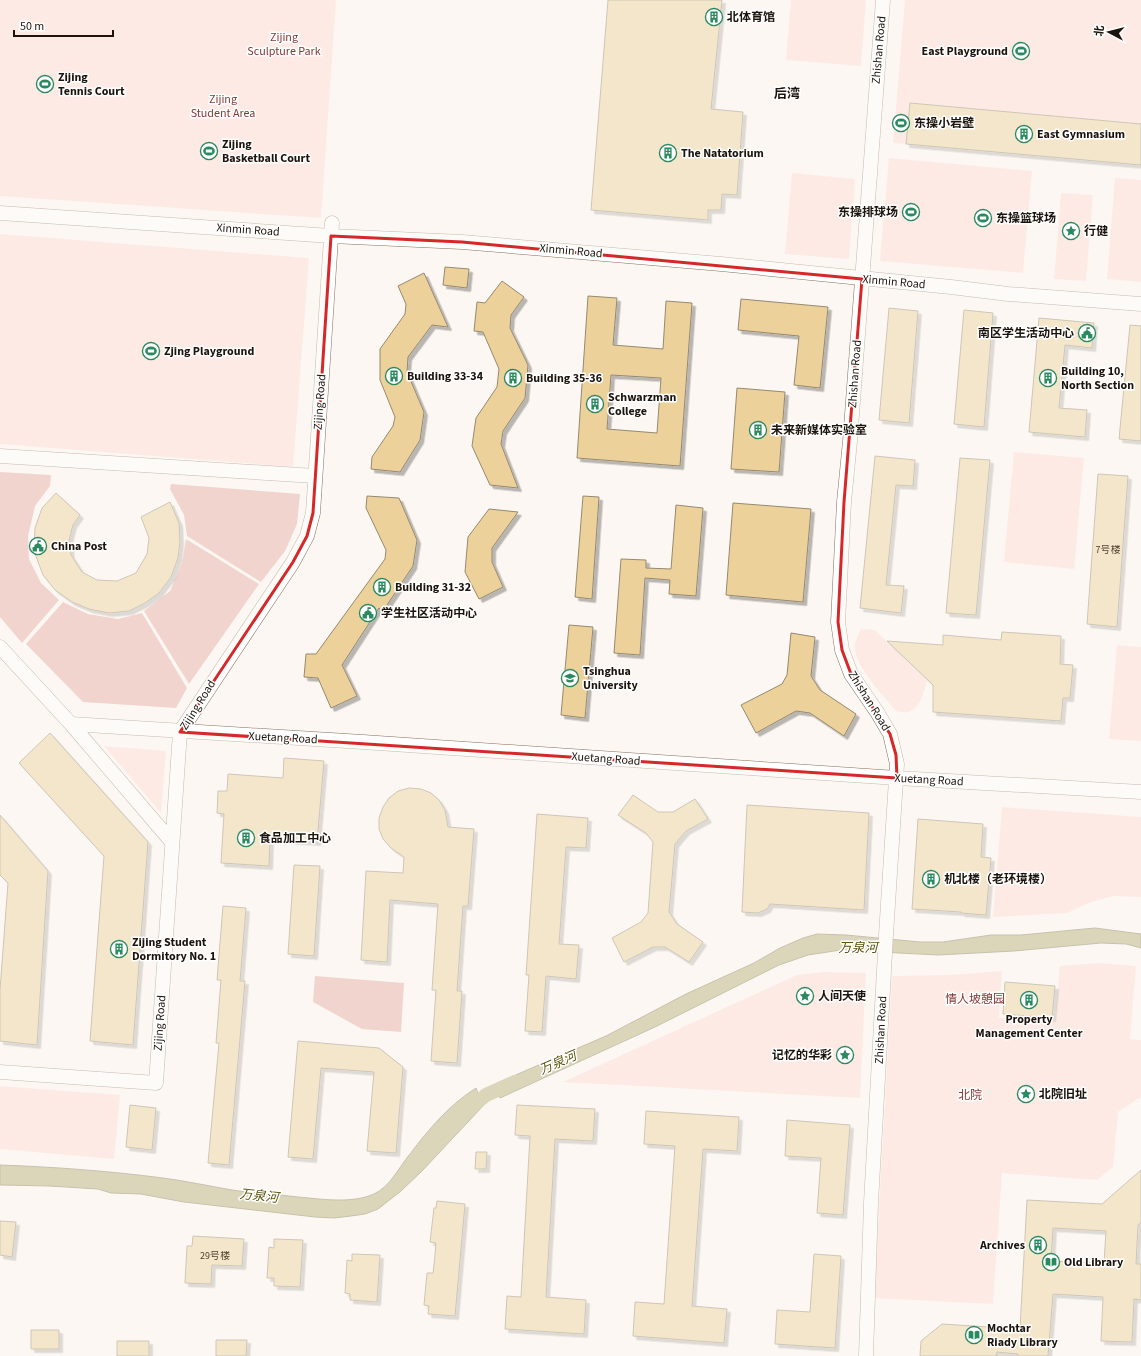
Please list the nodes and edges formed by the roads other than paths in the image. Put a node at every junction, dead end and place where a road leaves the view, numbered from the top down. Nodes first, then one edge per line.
1 (883, 0) edge
2 (0, 213) edge
3 (331, 229) junction
4 (862, 279) junction
5 (1141, 304) edge
6 (0, 456) edge
7 (315, 476) junction
8 (0, 647) edge
9 (71, 724) junction
10 (180, 732) junction
11 (897, 778) junction
12 (1141, 792) edge
13 (172, 842) junction
14 (0, 1072) edge
15 (866, 1356) edge

1 - 4 street, Zhishan Road
2 - 3 street, Xinmin Road
3 - 4 street, Xinmin Road
3 - 7 street, Zijing Road
4 - 5 street, Xinmin Road
4 - 11 street, Zhishan Road
6 - 7 street
7 - 10 street, Zijing Road
8 - 9 street
9 - 10 street, Xuetang Road
9 - 13 street
10 - 11 street, Xuetang Road
10 - 13 street, Zijing Road
11 - 12 street, Xuetang Road
11 - 15 street, Zhishan Road
13 - 14 street, Zijing Road

